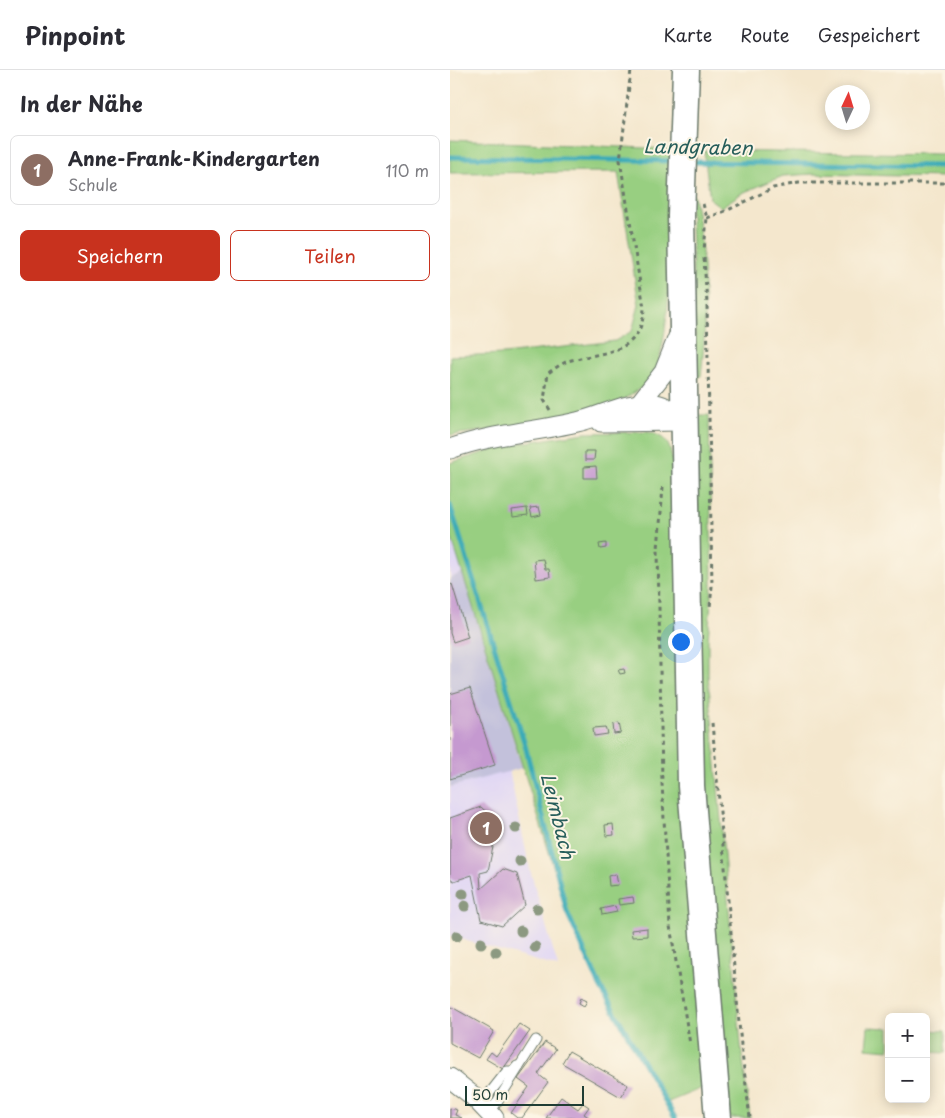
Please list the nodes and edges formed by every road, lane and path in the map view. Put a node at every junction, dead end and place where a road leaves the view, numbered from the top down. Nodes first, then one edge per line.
1 (630, 70) edge
2 (686, 70) edge
3 (945, 183) edge
4 (701, 200) dead end
5 (707, 218) junction
6 (682, 328) junction
7 (639, 404) junction
8 (684, 421) junction
9 (580, 422) junction
10 (558, 426) junction
11 (454, 448) edge
12 (710, 614) dead end
13 (712, 714) dead end
14 (536, 1040) dead end
15 (450, 1078) edge
16 (488, 1112) edge
17 (718, 1118) edge
18 (750, 1118) edge

1 - 10 path
2 - 6 main road
3 - 5 path
4 - 5 path
5 - 12 path
6 - 7 street
6 - 8 main road
7 - 8 street
7 - 9 street
8 - 9 street
8 - 17 main road
9 - 10 street
10 - 11 street
13 - 18 path
14 - 16 lane
15 - 16 street

